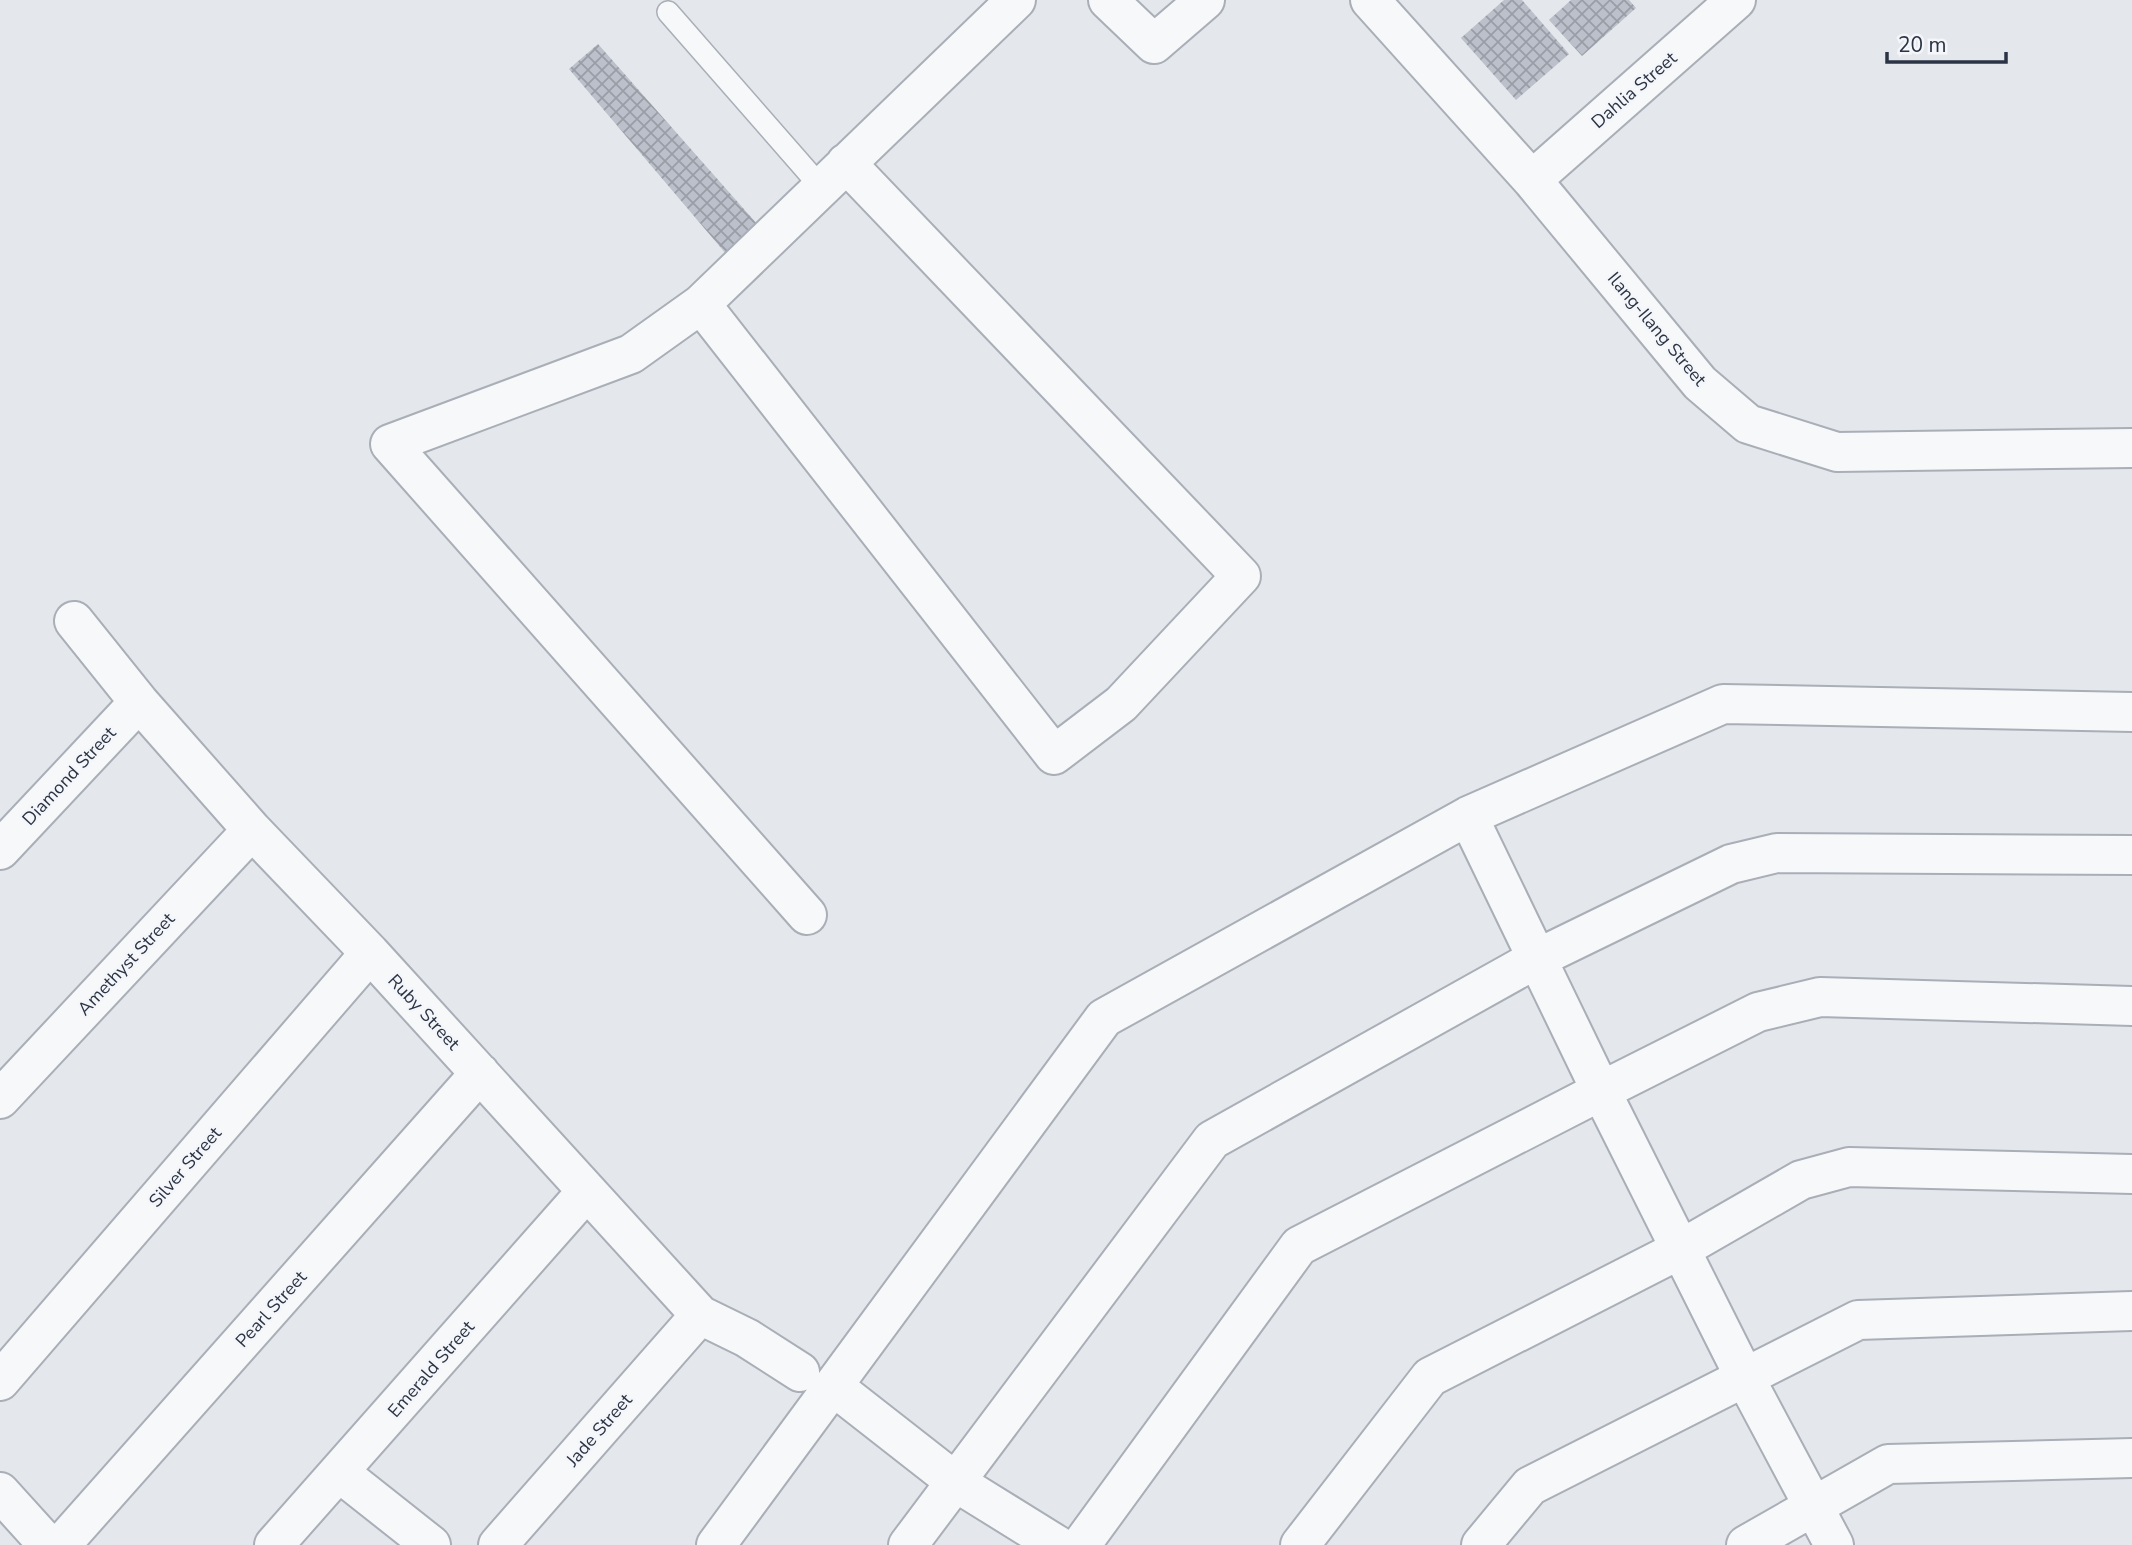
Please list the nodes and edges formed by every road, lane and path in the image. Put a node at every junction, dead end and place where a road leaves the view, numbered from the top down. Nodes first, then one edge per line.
1 (1016, 0) edge
2 (1108, 0) edge
3 (1205, 0) edge
4 (1370, 0) edge
5 (1736, 0) edge
6 (667, 12) dead end
7 (834, 175) junction
8 (1532, 180) junction
9 (701, 304) junction
10 (2132, 448) edge
11 (74, 621) dead end
12 (139, 702) junction
13 (2132, 712) edge
14 (1468, 816) junction
15 (252, 830) junction
16 (0, 850) edge
17 (2132, 855) edge
18 (807, 915) dead end
19 (370, 953) junction
20 (1536, 959) junction
21 (2132, 1006) edge
22 (480, 1073) junction
23 (1601, 1091) junction
24 (0, 1098) edge
25 (2132, 1174) edge
26 (586, 1192) junction
27 (1681, 1249) junction
28 (2132, 1311) edge
29 (700, 1315) junction
30 (1744, 1376) junction
31 (817, 1379) junction
32 (0, 1381) edge
33 (2132, 1458) edge
34 (340, 1473) junction
35 (957, 1483) junction
36 (0, 1492) edge
37 (1812, 1507) junction
38 (48, 1545) edge
39 (61, 1545) edge
40 (274, 1545) edge
41 (431, 1545) edge
42 (498, 1545) edge
43 (716, 1545) edge
44 (908, 1545) edge
45 (1057, 1545) edge
46 (1081, 1545) edge
47 (1300, 1545) edge
48 (1481, 1545) edge
49 (1746, 1545) edge
50 (1834, 1545) edge

1 - 7 street
2 - 3 street
4 - 8 street, Ilang-Ilang Street
5 - 8 street, Dahlia Street
6 - 7 lane
7 - 9 street
7 - 9 street
8 - 10 street, Ilang-Ilang Street
9 - 18 street
11 - 12 street, Ruby Street
12 - 15 street, Ruby Street
12 - 16 street, Diamond Street
13 - 14 street
14 - 20 street
14 - 31 street
15 - 19 street, Ruby Street
15 - 24 street, Amethyst Street
17 - 20 street
19 - 22 street, Ruby Street
19 - 32 street, Silver Street
20 - 23 street
20 - 35 street
21 - 23 street
22 - 26 street, Ruby Street
22 - 39 street, Pearl Street
23 - 27 street
23 - 46 street
25 - 27 street
26 - 29 street, Ruby Street
26 - 34 street, Emerald Street
27 - 30 street
27 - 47 street
28 - 30 street
29 - 31 street, Ruby Street
29 - 42 street, Jade Street
30 - 37 street
30 - 48 street
31 - 35 street, Ruby Street
31 - 43 street
33 - 37 street
34 - 40 street, Emerald Street
34 - 41 street
35 - 44 street
35 - 45 street, Ruby Street
36 - 38 street
37 - 49 street
37 - 50 street

